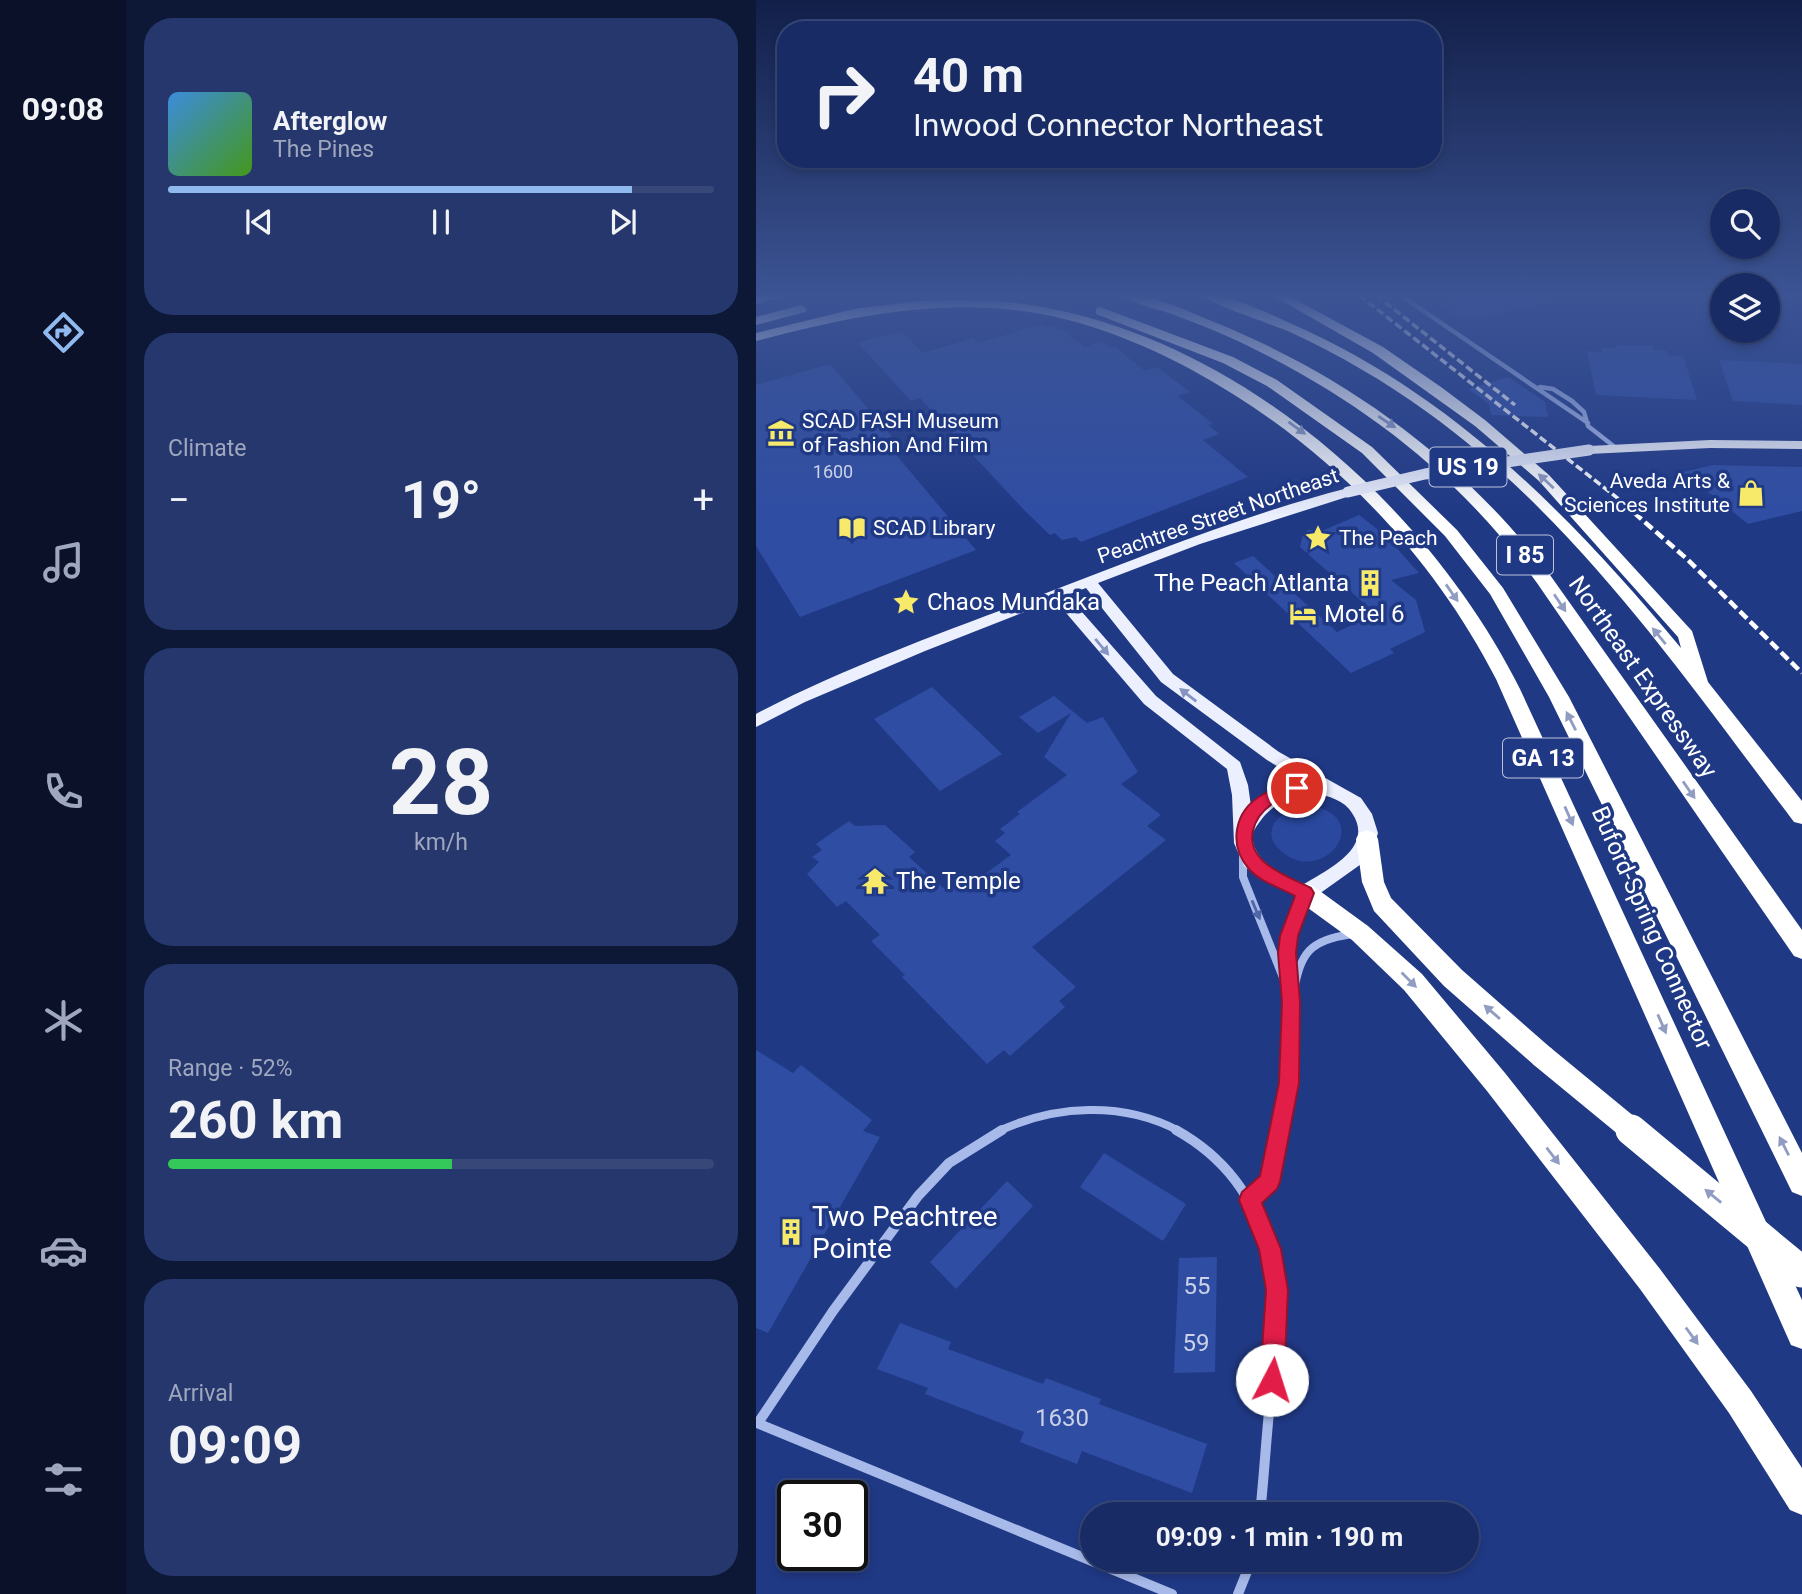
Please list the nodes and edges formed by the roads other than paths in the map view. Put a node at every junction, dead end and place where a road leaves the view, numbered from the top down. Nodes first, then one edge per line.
1 (1200, 369) edge
2 (1246, 369) edge
3 (1304, 369) edge
4 (1369, 369) edge
5 (1406, 369) edge
6 (1510, 369) edge
7 (1536, 387) junction
8 (1588, 423) junction
9 (1802, 445) edge
10 (1616, 447) junction
11 (1589, 450) joint
12 (1090, 583) junction
13 (1058, 594) junction
14 (1702, 689) junction
15 (756, 721) edge
16 (1332, 788) junction
17 (1802, 816) edge
18 (1243, 837) junction
19 (1367, 839) junction
20 (1305, 893) junction
21 (1360, 933) junction
22 (1802, 949) edge
23 (1291, 1002) junction
24 (1802, 1182) edge
25 (1250, 1200) junction
26 (1802, 1272) edge
27 (1802, 1334) edge
28 (757, 1423) edge
29 (1802, 1498) edge
30 (1261, 1502) edge
31 (1248, 1572) edge
32 (1172, 1594) edge
33 (1238, 1594) edge

1 -> 27 highway, Buford-Spring Connector / GA 13
24 -> 2 highway, Buford-Spring Connector / GA 13
3 -> 22 highway, Northeast Expressway / I 85
14 -> 4 highway, Northeast Expressway / I 85
14 -> 5 highway
6 - 7 street
7 - 8 street
7 - 8 street
8 - 10 street
9 - 10 highway, Peachtree Street Northeast / US 19
10 - 11 highway, Peachtree Street Northeast / US 19
11 - 12 main road, Peachtree Street Northeast / US 19, bridge
12 - 13 main road, Peachtree Street Northeast / US 19
16 -> 12 main road
13 - 15 main road, Peachtree Street Northeast / US 19
13 -> 18 main road
14 - 17 highway, Northeast Expressway / I 85
16 - 18 main road
16 - 19 main road
18 - 20 main road
18 -> 23 street
19 - 20 main road
26 -> 19 highway, bridge
20 - 21 highway
20 - 23 street
21 - 23 street
21 -> 29 highway
23 - 25 street
25 - 28 street
25 - 30 street
28 - 32 street
31 - 33 street

